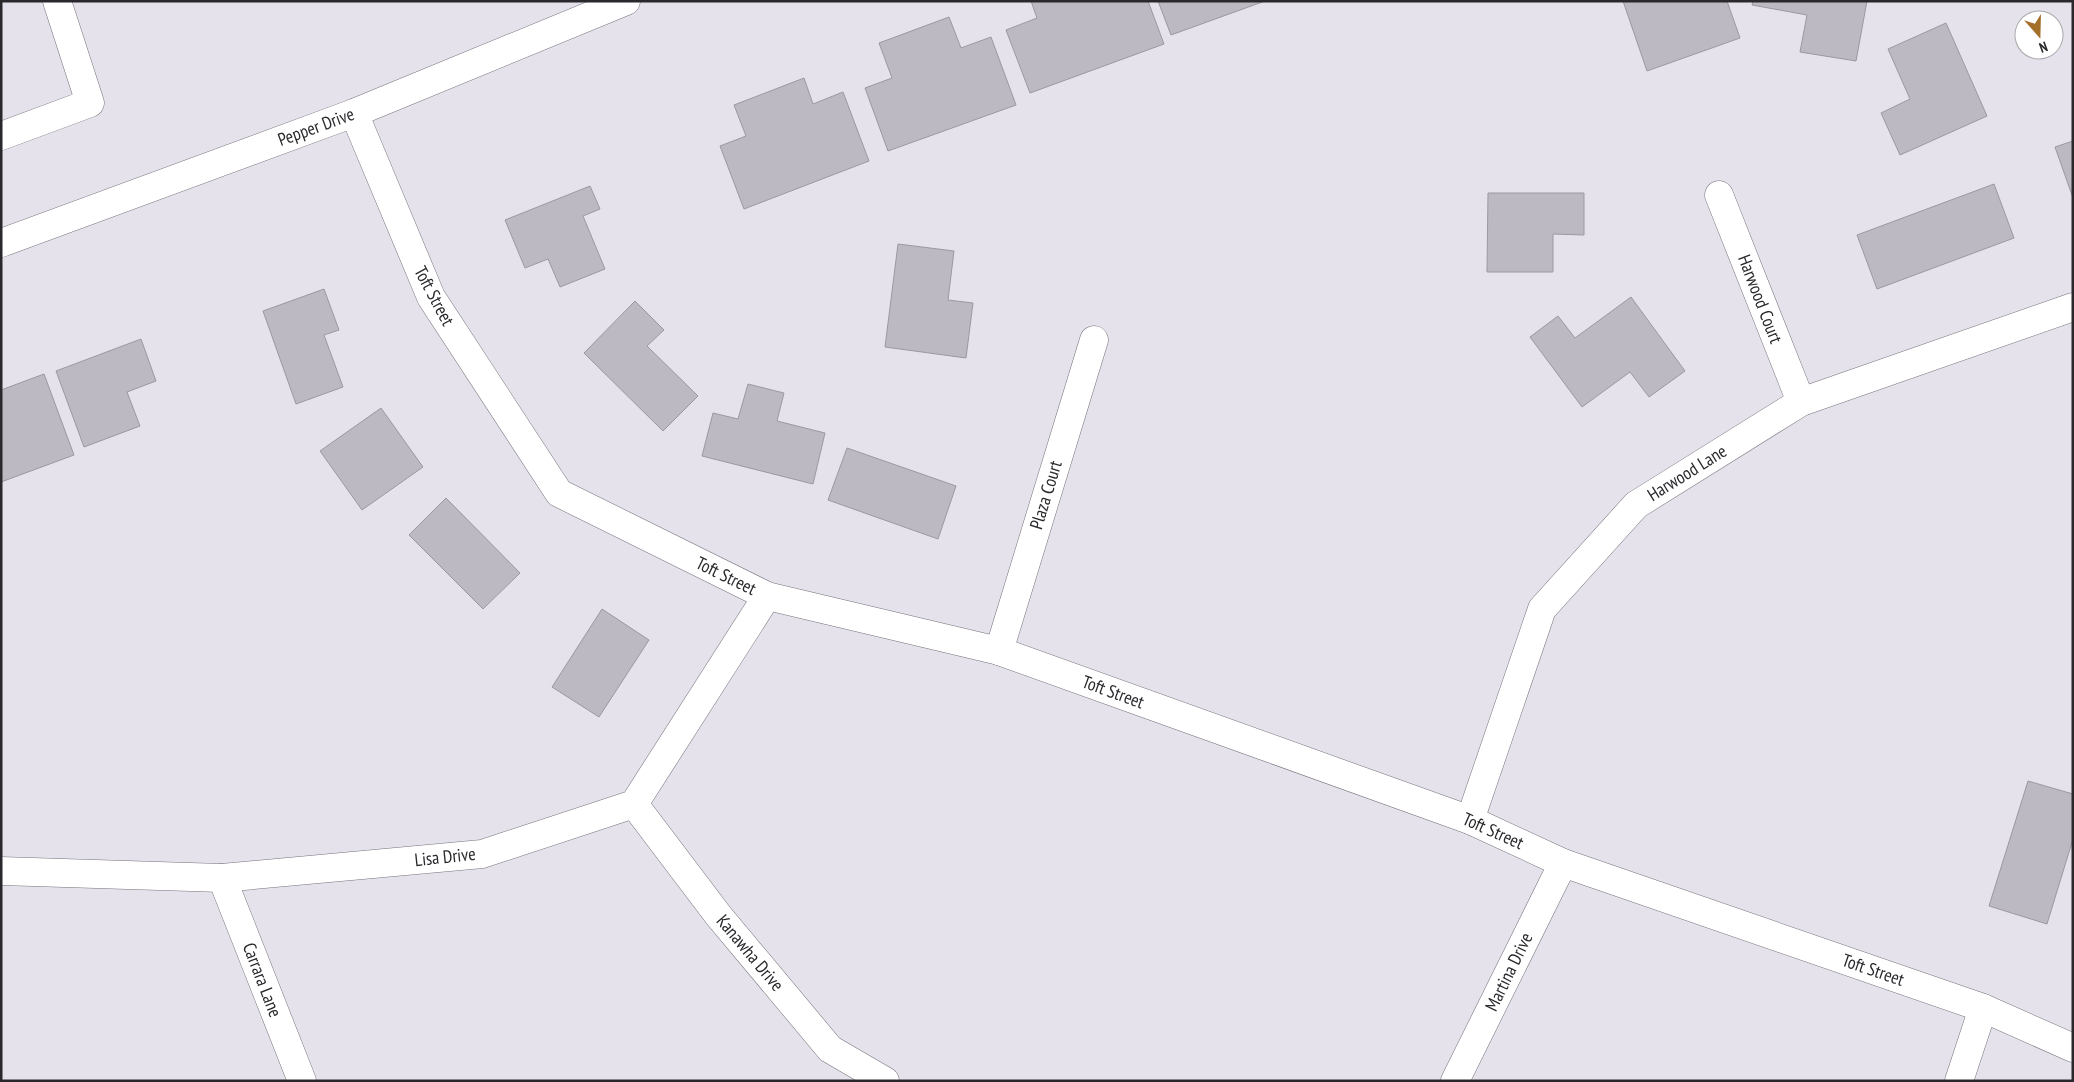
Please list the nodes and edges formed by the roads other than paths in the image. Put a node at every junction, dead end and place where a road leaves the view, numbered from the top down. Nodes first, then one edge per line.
1 (58, 1) edge
2 (626, 1) edge
3 (354, 114) junction
4 (1, 136) edge
5 (1719, 195) dead end
6 (2, 240) edge
7 (2073, 307) edge
8 (1094, 340) dead end
9 (1801, 402) junction
10 (767, 596) junction
11 (998, 651) junction
12 (634, 804) junction
13 (1470, 820) junction
14 (1564, 863) junction
15 (1, 871) edge
16 (222, 878) junction
17 (1983, 1008) junction
18 (2073, 1048) edge
19 (302, 1081) edge
20 (885, 1081) edge
21 (1455, 1081) edge
22 (1959, 1081) edge

1 - 4 street
2 - 3 street, Pepper Drive
3 - 6 street, Pepper Drive
3 - 10 street, Toft Street
5 - 9 street, Harwood Court
7 - 9 street, Harwood Lane
8 - 11 street, Plaza Court
9 - 13 street, Harwood Lane
10 - 11 street, Toft Street
10 - 12 street
11 - 13 street, Toft Street
12 - 16 street, Lisa Drive
12 - 20 street, Kanawha Drive
13 - 14 street, Toft Street
14 - 17 street, Toft Street
14 - 21 street, Martina Drive
15 - 16 street, Lisa Drive
16 - 19 street, Carrara Lane
17 - 18 street, Toft Street
17 - 22 street

